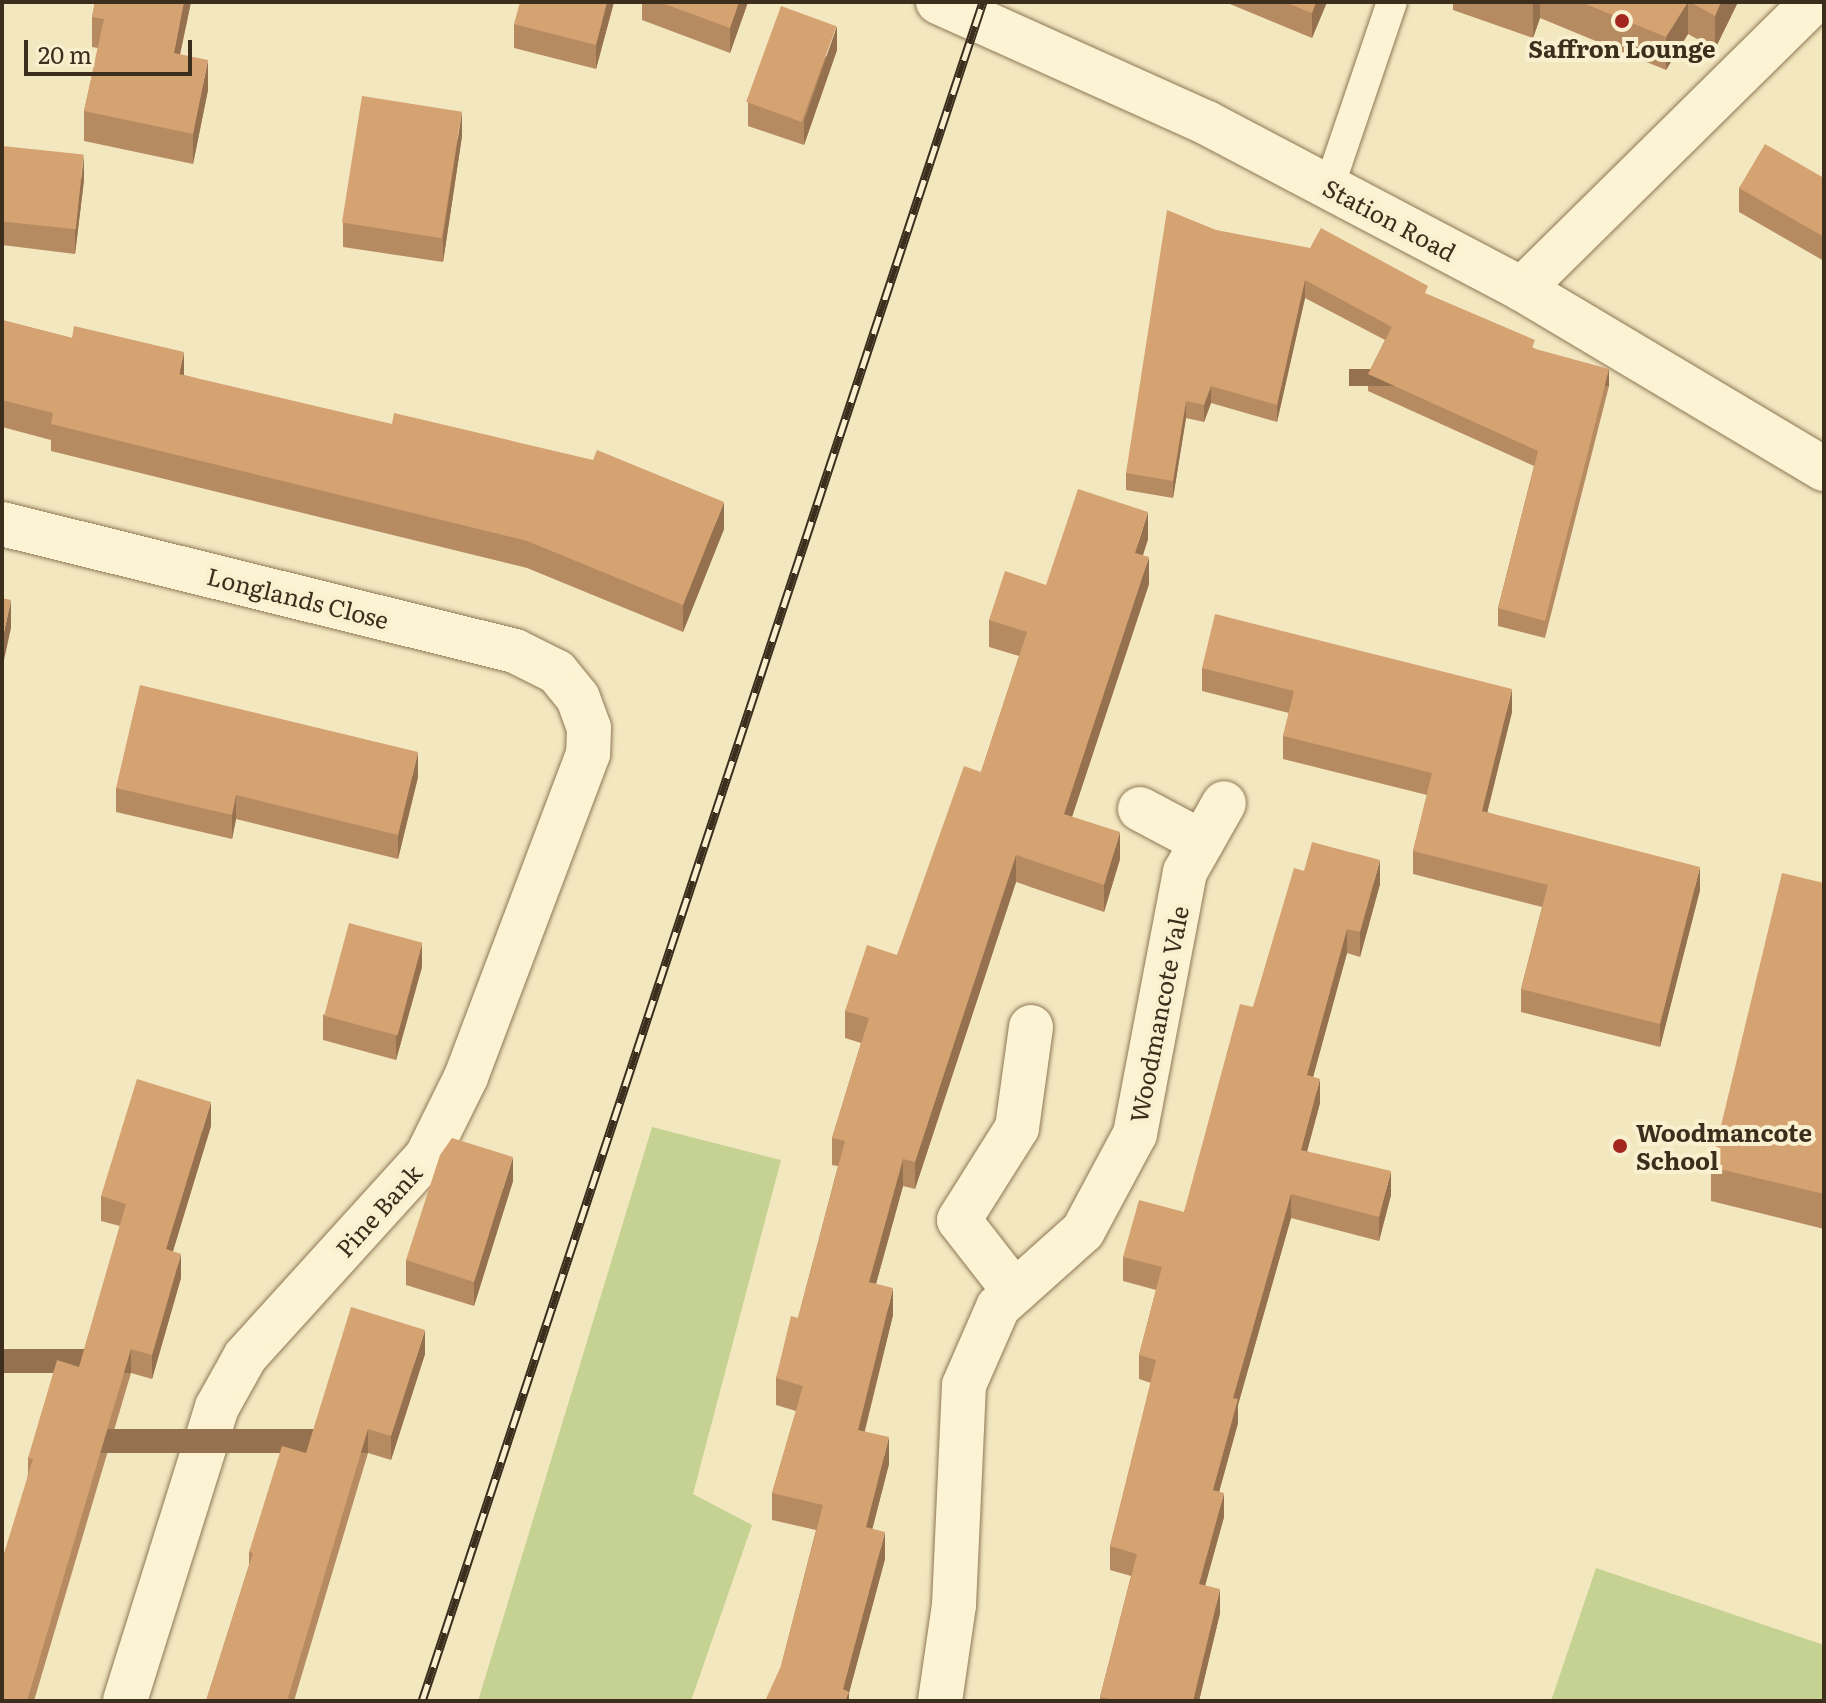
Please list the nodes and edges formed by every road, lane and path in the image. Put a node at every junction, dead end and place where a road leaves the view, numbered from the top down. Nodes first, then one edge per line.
1 (938, 2) edge
2 (1392, 2) edge
3 (1813, 2) edge
4 (1329, 187) junction
5 (1522, 289) junction
6 (1824, 469) edge
7 (2, 524) edge
8 (578, 698) joint
9 (1224, 803) dead end
10 (1140, 809) dead end
11 (1202, 842) junction
12 (1031, 1027) dead end
13 (1015, 1292) junction
14 (125, 1701) edge
15 (940, 1701) edge

1 - 4 street, Station Road
2 - 4 lane
3 - 5 street
4 - 5 street, Station Road
5 - 6 street, Station Road
7 - 8 street, Longlands Close
8 - 14 street, Pine Bank
9 - 11 street, Woodmancote Vale
10 - 11 street
11 - 13 street, Woodmancote Vale
12 - 13 street
13 - 15 street, Woodmancote Vale

